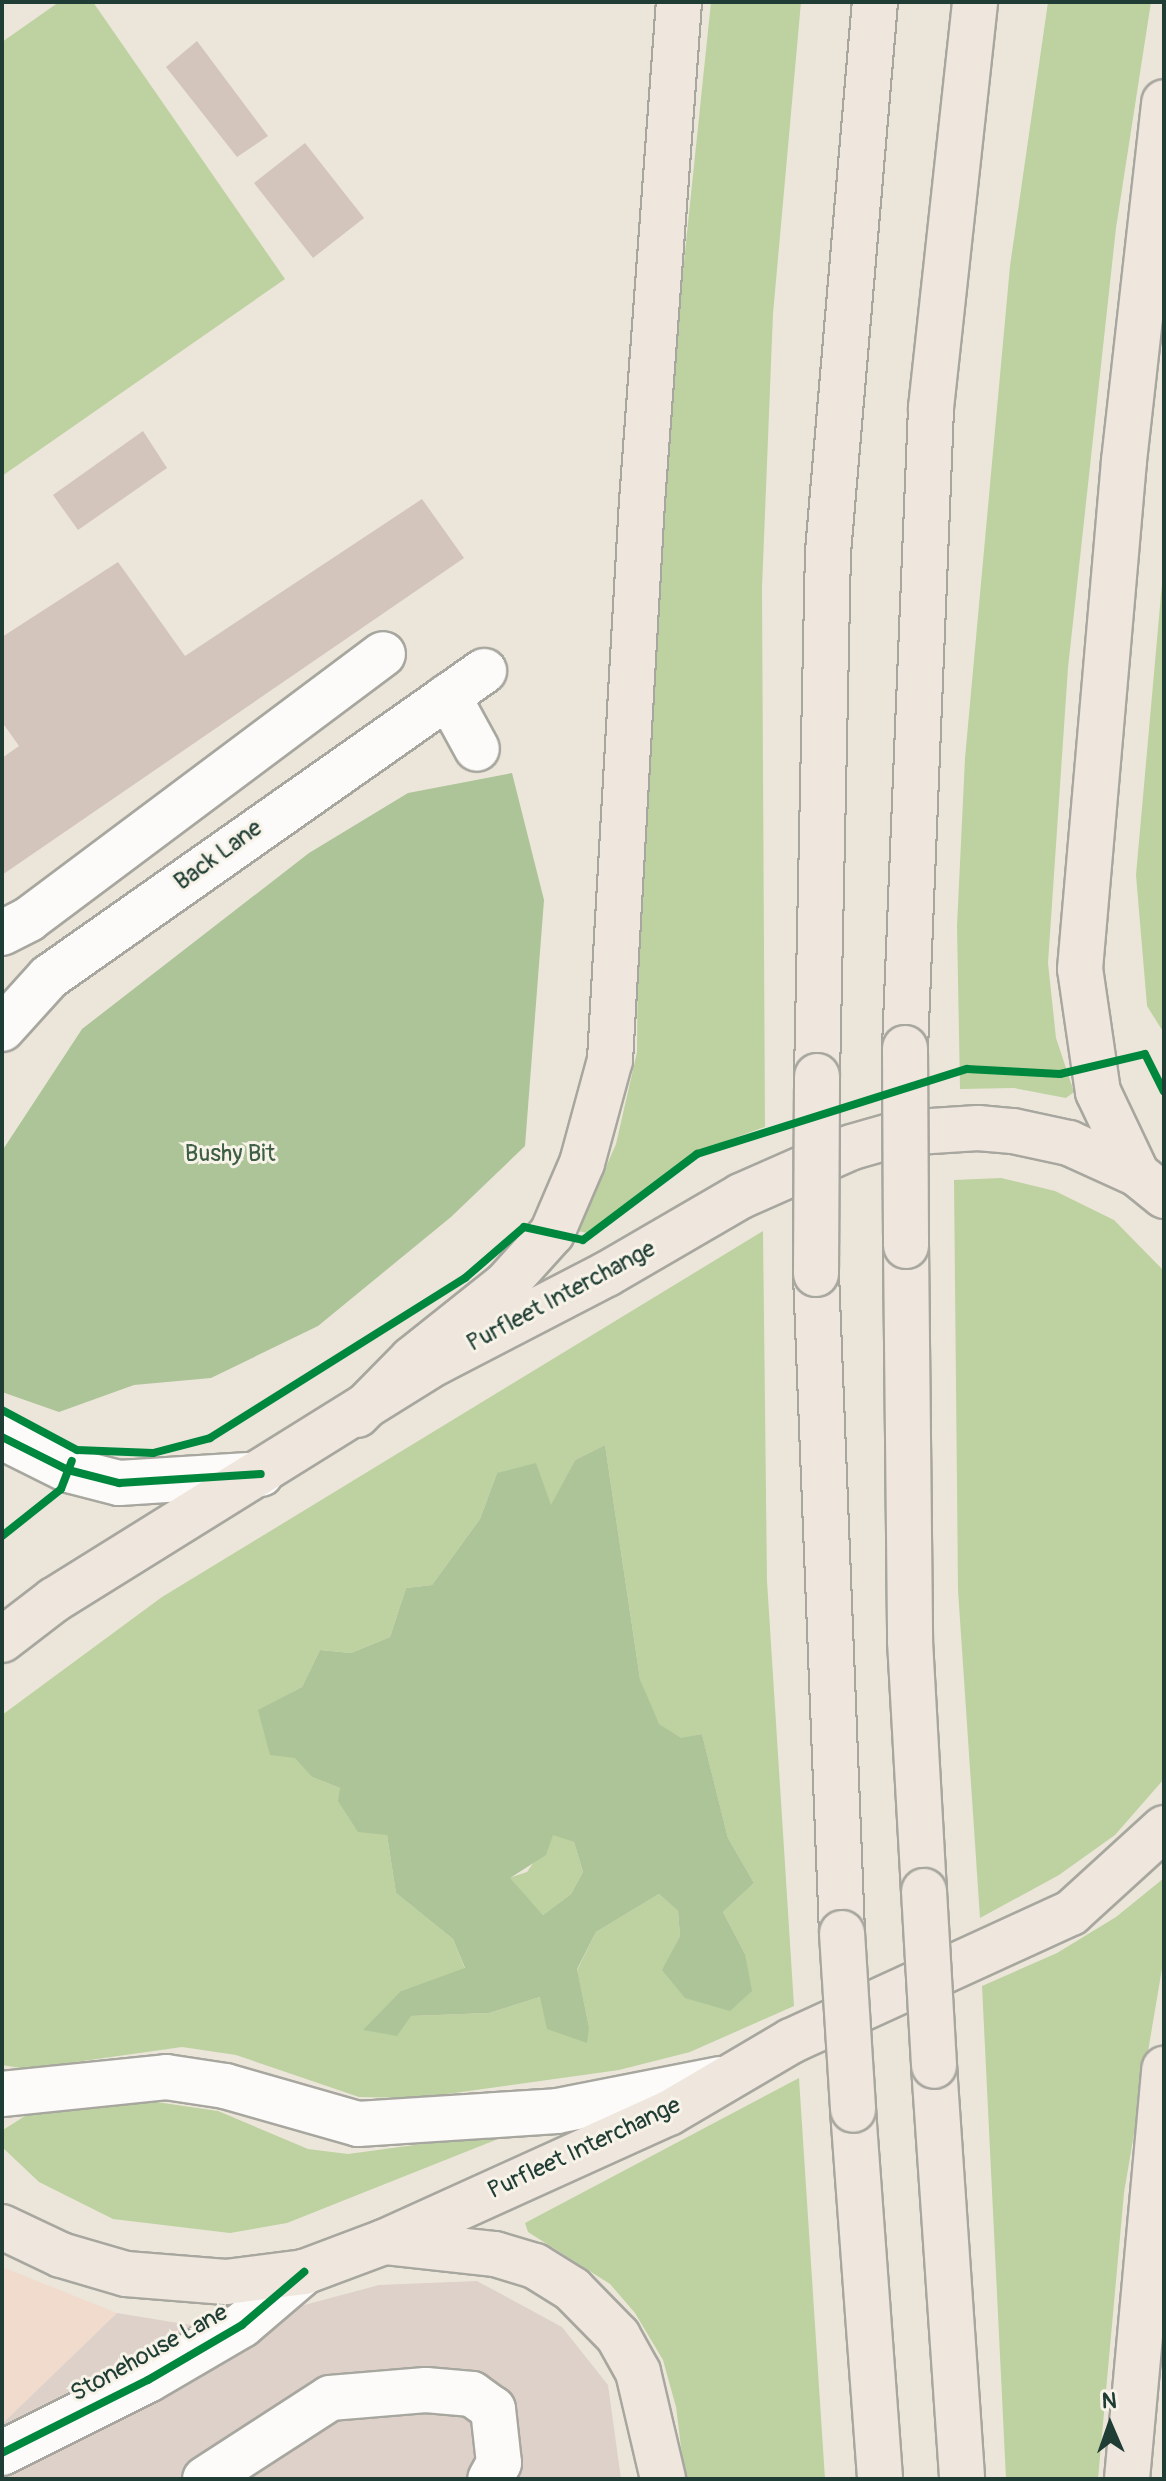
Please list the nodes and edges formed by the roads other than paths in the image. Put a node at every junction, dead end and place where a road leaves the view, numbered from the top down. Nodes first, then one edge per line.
1 (679, 2) edge
2 (875, 2) edge
3 (975, 2) edge
4 (1164, 102) edge
5 (383, 654) dead end
6 (484, 671) dead end
7 (448, 696) junction
8 (477, 749) dead end
9 (2, 933) edge
10 (2, 1029) edge
11 (1150, 1185) edge
12 (357, 1415) junction
13 (2, 1437) edge
14 (261, 1474) junction
15 (2, 1640) edge
16 (1164, 1828) edge
17 (1164, 2069) edge
18 (720, 2079) junction
19 (2, 2094) edge
20 (2, 2227) edge
21 (384, 2242) junction
22 (304, 2272) junction
23 (2, 2453) edge
24 (227, 2475) edge
25 (490, 2479) edge
26 (663, 2479) edge
27 (880, 2479) edge
28 (962, 2479) edge
29 (1127, 2479) edge

1 - 12 main road
2 - 27 main road, bridge
3 - 28 main road, bridge
4 - 11 main road
5 - 9 street
6 - 7 street, Back Lane
7 - 8 street
7 - 10 street, Back Lane
11 - 12 main road, Purfleet Interchange
12 - 14 main road, Purfleet Interchange
13 - 14 street
14 - 15 main road, Purfleet Interchange
16 - 18 main road, Purfleet Interchange
17 - 29 main road
18 - 19 street
18 - 21 main road, Purfleet Interchange
20 - 22 main road, Purfleet Interchange
21 - 22 main road, Purfleet Interchange
21 - 26 main road
22 - 23 street, Stonehouse Lane
24 - 25 street

